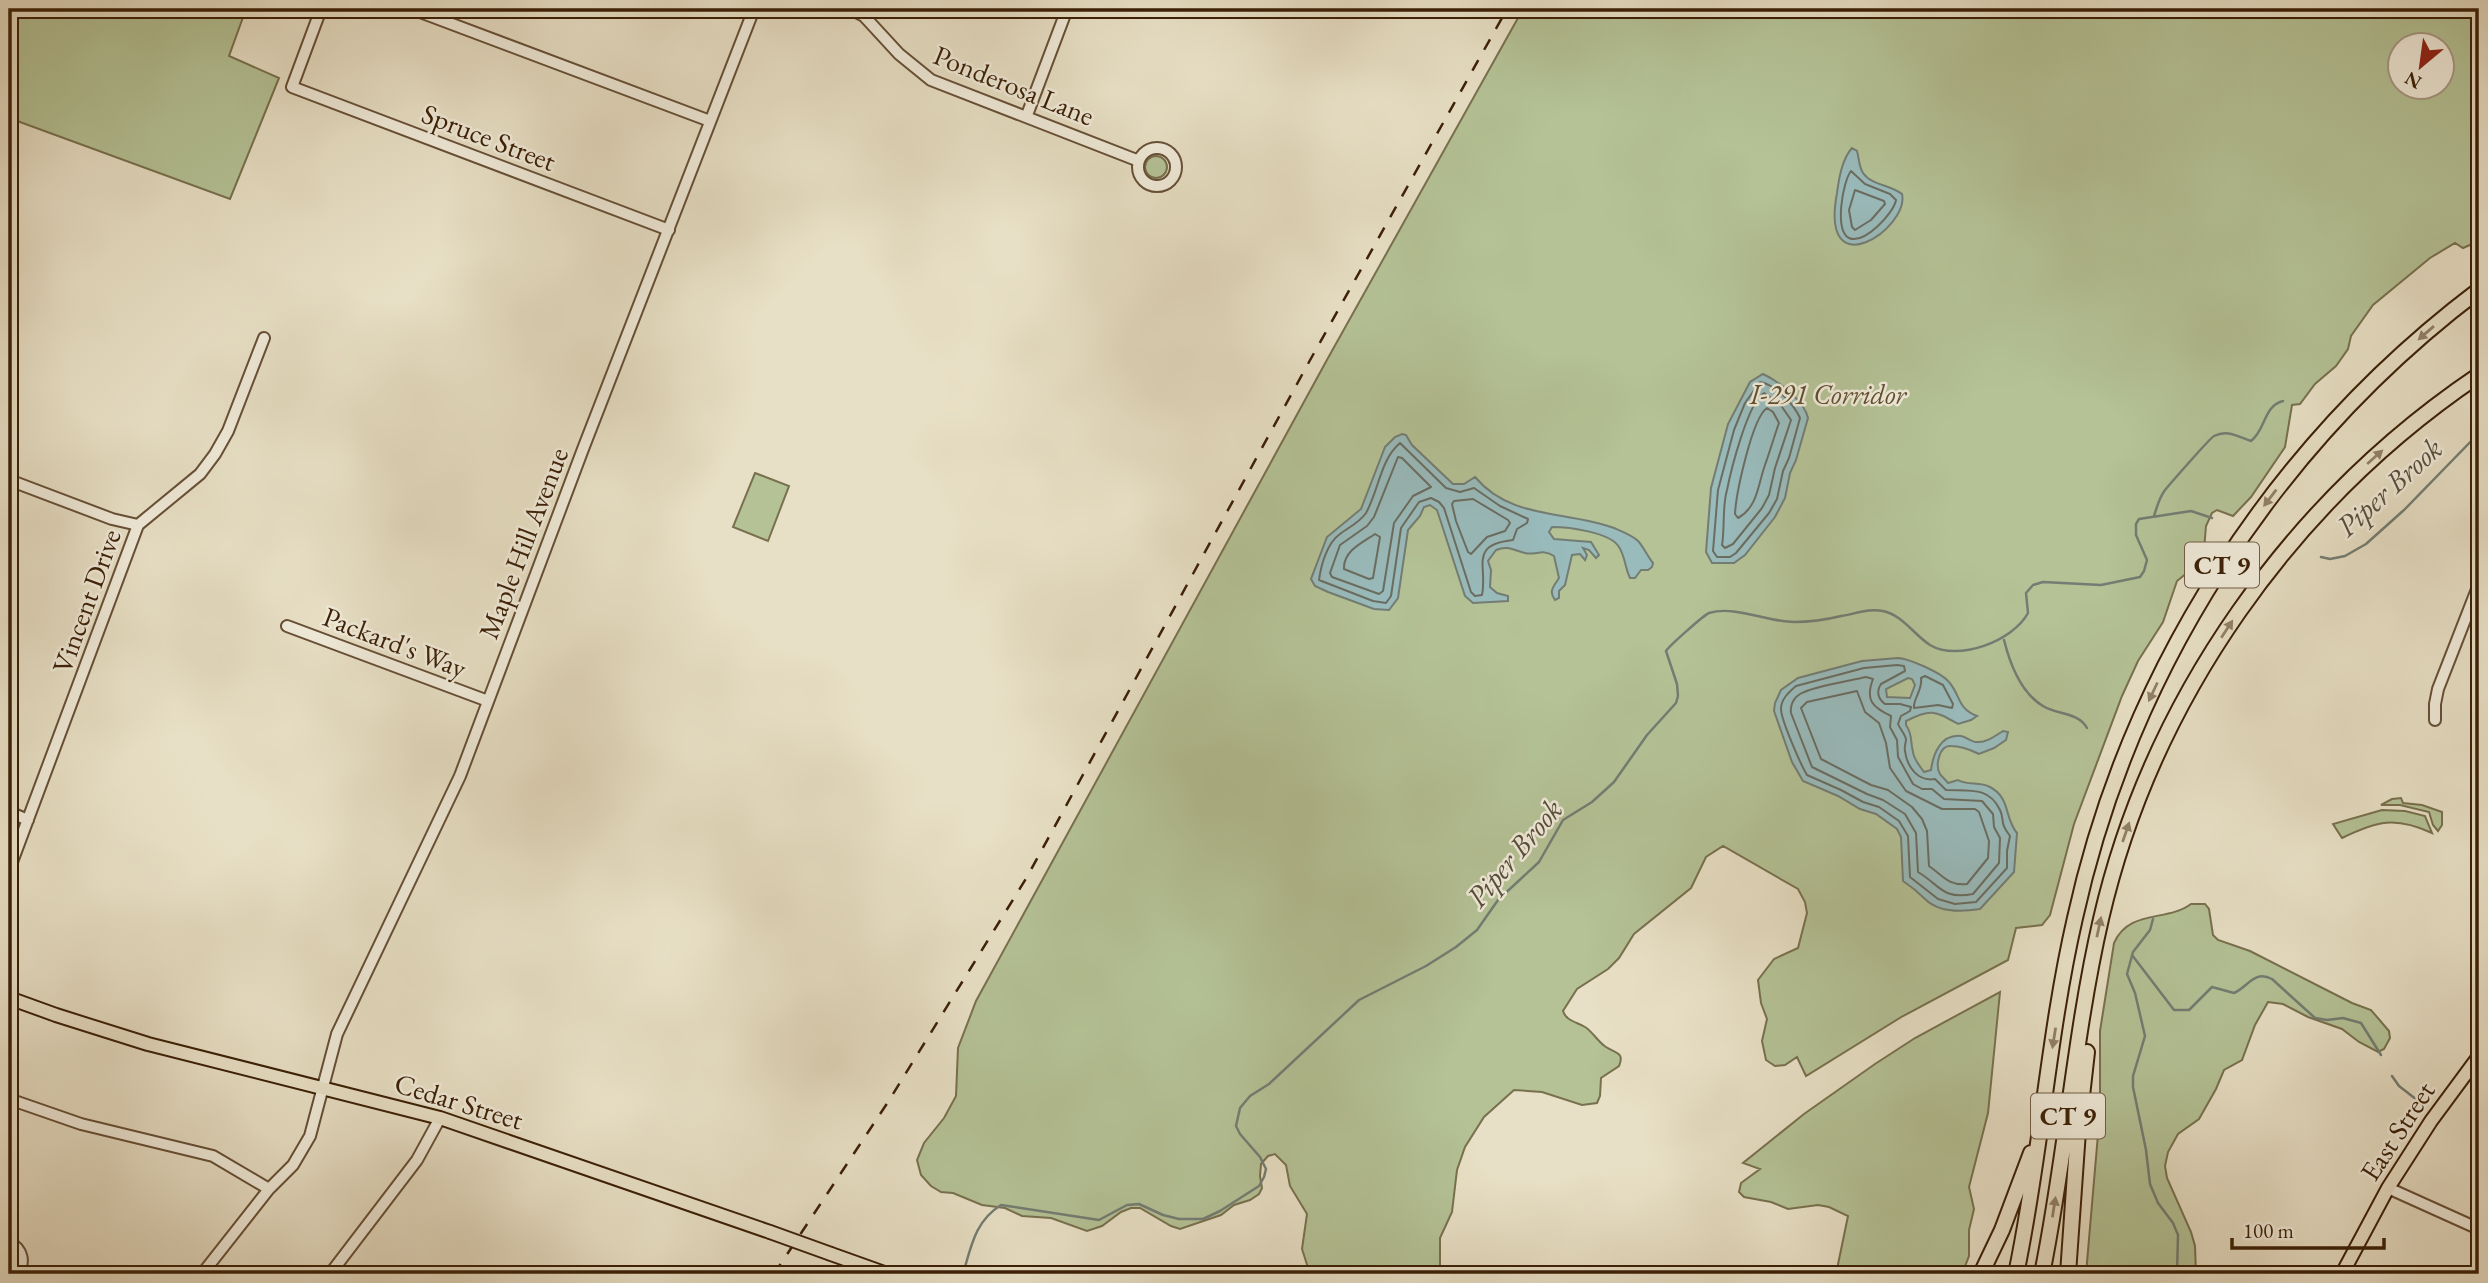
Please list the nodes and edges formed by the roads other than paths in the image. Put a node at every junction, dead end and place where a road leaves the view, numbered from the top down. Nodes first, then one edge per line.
1 (321, 9) edge
2 (412, 9) edge
3 (850, 9) edge
4 (1067, 9) edge
5 (750, 10) edge
6 (1027, 115) junction
7 (710, 121) junction
8 (1139, 161) dead end
9 (669, 230) junction
10 (2479, 290) edge
11 (264, 338) dead end
12 (2479, 375) edge
13 (9, 480) edge
14 (138, 525) junction
15 (2479, 584) edge
16 (287, 626) dead end
17 (488, 701) junction
18 (2435, 720) dead end
19 (9, 812) edge
20 (28, 820) junction
21 (9, 870) edge
22 (2086, 996) junction
23 (9, 998) edge
24 (2479, 1056) edge
25 (322, 1087) junction
26 (9, 1099) edge
27 (440, 1118) junction
28 (2039, 1139) junction
29 (2388, 1188) junction
30 (269, 1189) junction
31 (2479, 1229) edge
32 (9, 1242) edge
33 (17, 1274) edge
34 (202, 1274) edge
35 (330, 1274) edge
36 (887, 1274) edge
37 (1981, 1274) edge
38 (2016, 1274) edge
39 (2042, 1274) edge
40 (2068, 1274) edge
41 (2342, 1274) edge

1 - 9 street, Spruce Street
2 - 7 street
3 - 6 street, Ponderosa Lane
4 - 6 street
5 - 7 street, Maple Hill Avenue
6 - 8 street, Ponderosa Lane
7 - 9 street, Maple Hill Avenue
9 - 17 street, Maple Hill Avenue
10 -> 28 highway, CT 9
11 - 14 street, Vincent Drive
22 -> 12 highway, CT 9
13 - 14 street
14 - 20 street, Vincent Drive
15 - 18 street
16 - 17 street, Packard's Way
17 - 25 street, Maple Hill Avenue
19 - 20 street
20 - 21 street, Vincent Drive
39 -> 22 highway, CT 9
22 - 40 highway
23 - 25 main road, Cedar Street
24 - 29 main road, East Street
25 - 27 main road, Cedar Street
25 - 30 street, Maple Hill Avenue
26 - 30 street
27 - 35 street
27 - 36 main road, Cedar Street, bridge
28 - 37 highway
28 - 38 highway, CT 9
29 - 31 street
29 - 41 main road, East Street
30 - 34 street, Maple Hill Avenue
32 - 33 street

